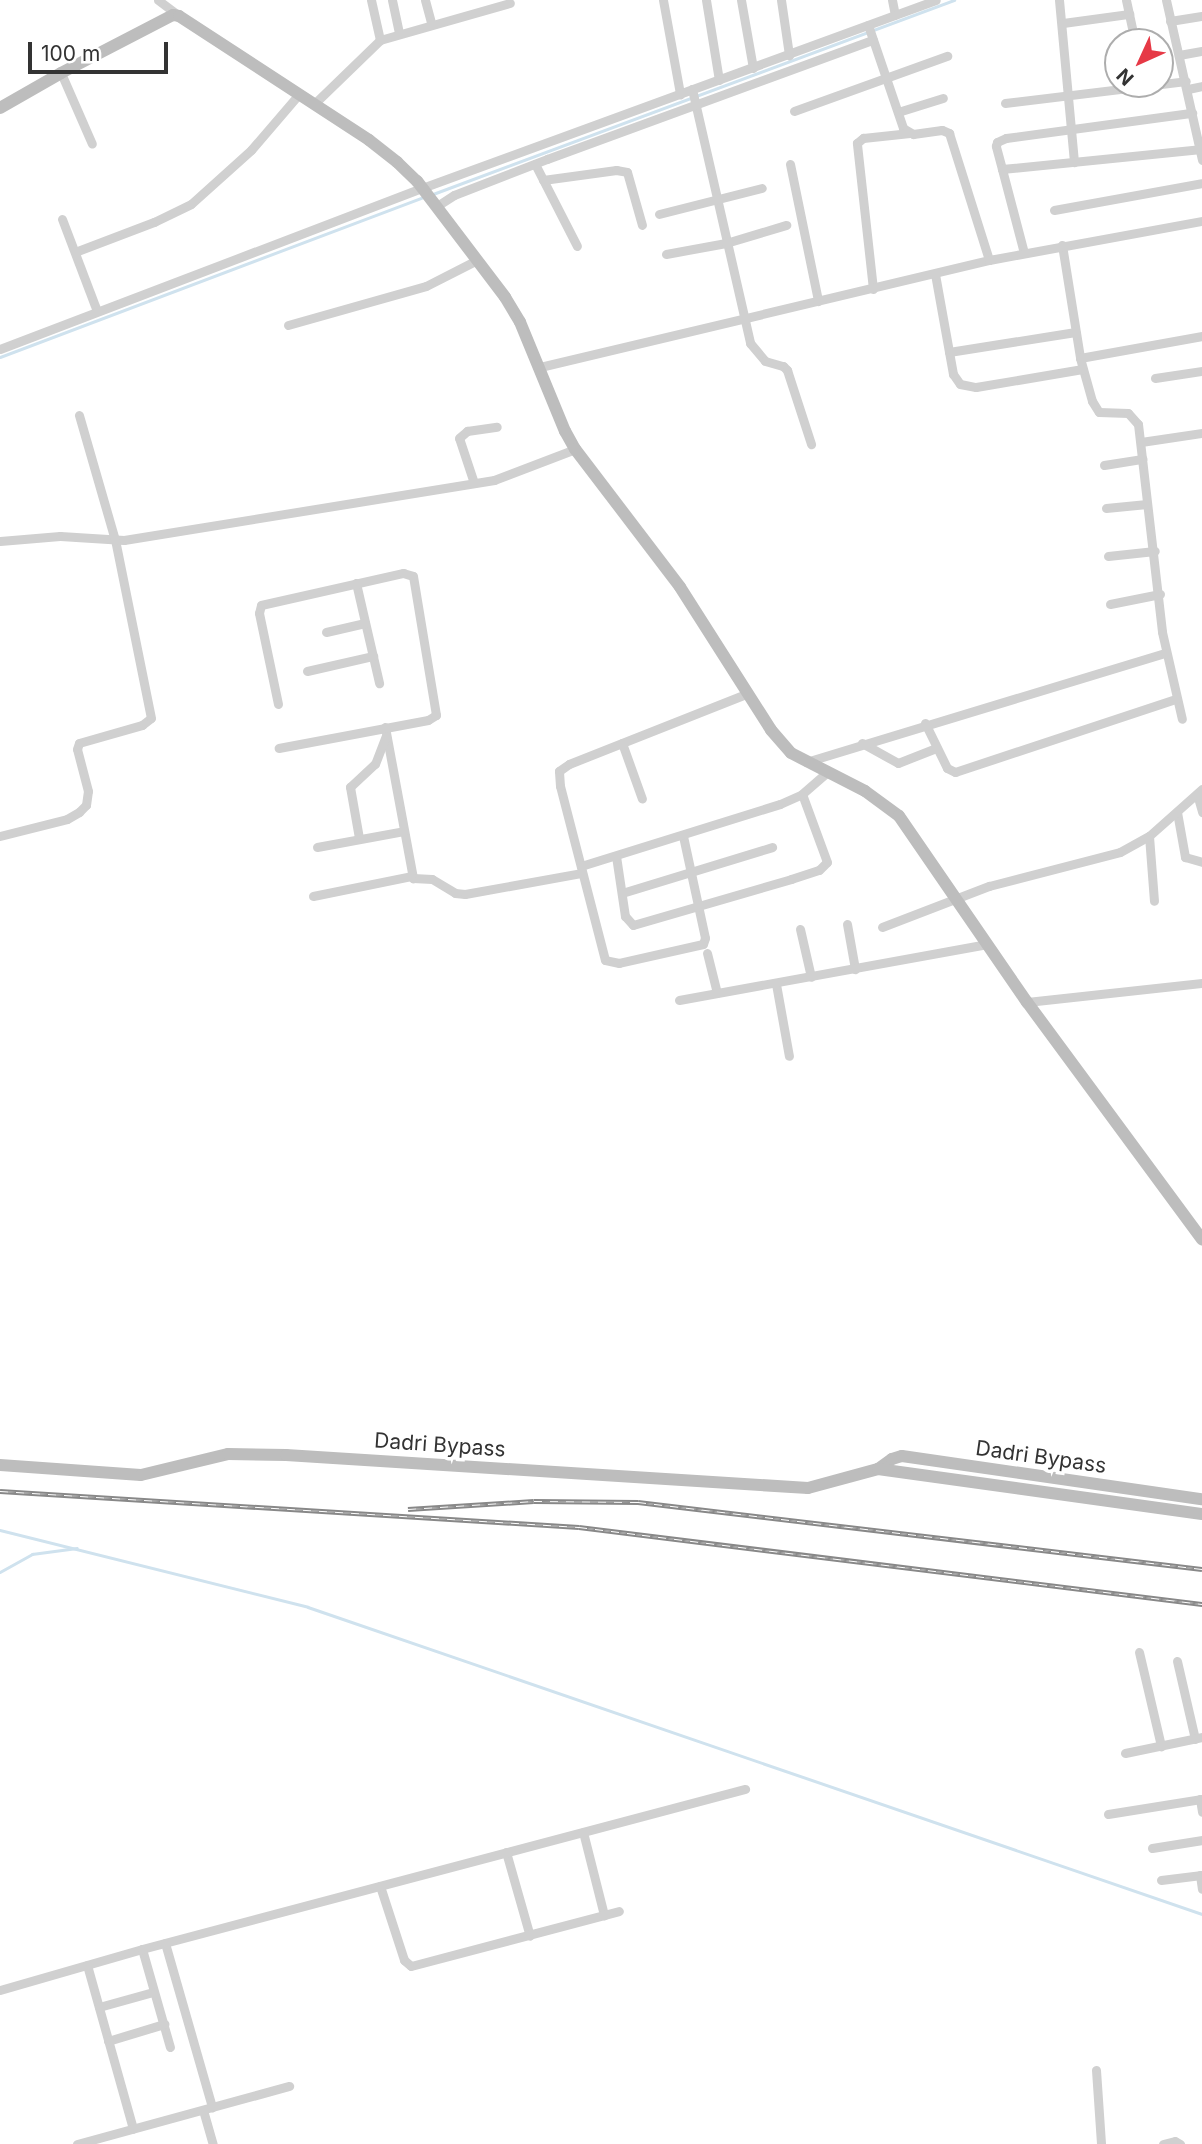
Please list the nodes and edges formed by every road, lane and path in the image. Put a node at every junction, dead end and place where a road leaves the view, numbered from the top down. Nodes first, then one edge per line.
1 (158, 0) edge
2 (371, 0) edge
3 (392, 0) edge
4 (425, 0) edge
5 (663, 0) edge
6 (706, 0) edge
7 (741, 0) edge
8 (780, 0) edge
9 (892, 0) edge
10 (936, 0) edge
11 (1059, 0) edge
12 (1126, 0) edge
13 (1166, 0) edge
14 (510, 3) dead end
15 (1129, 14) junction
16 (895, 15) junction
17 (179, 16) junction
18 (1202, 16) edge
19 (1170, 21) junction
20 (431, 23) junction
21 (1063, 23) junction
22 (1132, 28) edge
23 (870, 32) junction
24 (399, 33) junction
25 (380, 40) junction
26 (1202, 51) edge
27 (789, 55) junction
28 (1179, 55) junction
29 (947, 56) dead end
30 (752, 68) junction
31 (61, 73) junction
32 (885, 77) junction
33 (719, 80) junction
34 (1174, 85) edge
35 (1187, 85) junction
36 (1202, 86) edge
37 (1104, 91) edge
38 (299, 94) junction
39 (680, 94) junction
40 (1068, 96) junction
41 (694, 97) junction
42 (943, 97) dead end
43 (1004, 103) dead end
44 (314, 104) junction
45 (0, 108) edge
46 (794, 111) dead end
47 (898, 112) junction
48 (1192, 113) junction
49 (1072, 130) junction
50 (910, 133) junction
51 (92, 144) dead end
52 (1201, 149) edge
53 (1202, 160) edge
54 (1074, 162) junction
55 (535, 164) junction
56 (790, 164) dead end
57 (1002, 169) junction
58 (543, 180) junction
59 (1202, 183) edge
60 (762, 188) dead end
61 (430, 198) junction
62 (718, 198) junction
63 (1054, 210) dead end
64 (659, 214) dead end
65 (62, 219) dead end
66 (1202, 221) edge
67 (642, 225) dead end
68 (786, 225) dead end
69 (726, 243) junction
70 (1062, 245) junction
71 (577, 246) dead end
72 (75, 252) junction
73 (1024, 253) junction
74 (666, 254) dead end
75 (477, 260) junction
76 (989, 260) junction
77 (934, 274) junction
78 (873, 289) junction
79 (818, 301) junction
80 (97, 311) junction
81 (743, 316) junction
82 (288, 325) dead end
83 (1075, 332) junction
84 (1202, 336) edge
85 (0, 349) edge
86 (949, 352) junction
87 (1080, 358) junction
88 (540, 367) junction
89 (1082, 369) junction
90 (1202, 371) edge
91 (1155, 378) dead end
92 (79, 415) dead end
93 (497, 427) dead end
94 (1202, 433) edge
95 (1141, 442) junction
96 (811, 444) dead end
97 (575, 449) junction
98 (1143, 459) junction
99 (1104, 465) dead end
100 (474, 483) junction
101 (1147, 504) junction
102 (1106, 509) dead end
103 (115, 540) junction
104 (0, 541) edge
105 (1155, 551) junction
106 (1108, 556) dead end
107 (356, 583) junction
108 (1160, 594) junction
109 (1110, 604) dead end
110 (365, 624) junction
111 (326, 632) dead end
112 (1166, 653) junction
113 (373, 656) junction
114 (307, 671) dead end
115 (379, 682) dead end
116 (748, 693) junction
117 (1175, 699) junction
118 (278, 704) dead end
119 (1182, 719) dead end
120 (925, 723) junction
121 (386, 730) junction
122 (622, 743) junction
123 (862, 743) junction
124 (279, 748) dead end
125 (936, 748) junction
126 (804, 762) junction
127 (826, 772) junction
128 (1199, 792) edge
129 (802, 794) junction
130 (642, 799) dead end
131 (1177, 812) junction
132 (1202, 812) edge
133 (404, 831) junction
134 (0, 836) edge
135 (683, 836) junction
136 (1149, 836) junction
137 (359, 838) junction
138 (317, 847) dead end
139 (772, 848) dead end
140 (616, 856) junction
141 (1202, 862) edge
142 (581, 869) junction
143 (691, 871) junction
144 (411, 876) junction
145 (622, 894) junction
146 (313, 896) dead end
147 (956, 901) junction
148 (1154, 901) dead end
149 (699, 908) junction
150 (846, 925) dead end
151 (882, 927) dead end
152 (800, 929) dead end
153 (986, 944) junction
154 (707, 953) dead end
155 (855, 969) junction
156 (811, 977) junction
157 (1202, 983) edge
158 (776, 984) junction
159 (717, 993) junction
160 (679, 1000) dead end
161 (1027, 1002) junction
162 (789, 1056) dead end
163 (1202, 1239) edge
164 (0, 1465) edge
165 (878, 1469) junction
166 (1202, 1499) edge
167 (1202, 1514) edge
168 (1139, 1652) dead end
169 (1177, 1661) dead end
170 (1199, 1738) edge
171 (1161, 1746) junction
172 (1125, 1753) dead end
173 (745, 1789) dead end
174 (1201, 1799) edge
175 (1202, 1812) edge
176 (1108, 1814) dead end
177 (583, 1832) junction
178 (1202, 1840) edge
179 (1152, 1848) dead end
180 (506, 1852) junction
181 (1201, 1875) edge
182 (1161, 1880) dead end
183 (380, 1886) junction
184 (1202, 1889) edge
185 (618, 1911) dead end
186 (604, 1915) junction
187 (530, 1936) junction
188 (165, 1943) junction
189 (142, 1949) junction
190 (87, 1965) junction
191 (0, 1990) edge
192 (153, 1992) junction
193 (99, 2007) junction
194 (164, 2024) junction
195 (108, 2041) junction
196 (170, 2047) dead end
197 (1096, 2070) dead end
198 (289, 2086) dead end
199 (207, 2108) junction
200 (133, 2129) junction
201 (77, 2144) edge
202 (213, 2144) edge
203 (1101, 2144) edge
204 (1163, 2144) edge
205 (1180, 2144) edge

1 - 17 street
2 - 25 street
3 - 24 street
4 - 20 street
5 - 39 street
6 - 33 street
7 - 30 street
8 - 27 street
9 - 16 street
10 - 16 street
11 - 21 street
12 - 15 street
13 - 19 street
14 - 20 street
15 - 21 street
15 - 22 street
16 - 23 street
17 - 31 street
17 - 38 street
18 - 19 street
19 - 28 street
20 - 24 street
21 - 40 street
23 - 27 street
23 - 32 street
23 - 41 street
24 - 25 street
25 - 44 street
26 - 28 street
27 - 30 street
28 - 35 street
29 - 32 street
30 - 33 street
31 - 45 street
31 - 51 street
32 - 46 street
32 - 47 street
33 - 41 street
34 - 35 street
35 - 36 street
35 - 48 street
37 - 40 street
38 - 44 street
38 - 72 street
39 - 41 street
39 - 61 street
40 - 43 street
40 - 49 street
41 - 55 street
41 - 62 street
42 - 47 street
44 - 61 street
47 - 50 street
48 - 49 street
48 - 52 street
49 - 54 street
49 - 57 street
50 - 76 street
50 - 78 street
52 - 53 street
52 - 54 street
54 - 57 street
55 - 58 street
55 - 61 street
56 - 79 street
57 - 73 street
58 - 67 street
58 - 71 street
59 - 63 street
60 - 62 street
61 - 75 street
61 - 80 street
62 - 64 street
62 - 69 street
65 - 72 street
66 - 70 street
68 - 69 street
69 - 74 street
69 - 81 street
70 - 73 street
70 - 83 street
72 - 80 street
73 - 76 street
75 - 82 street
75 - 88 street
76 - 77 street
77 - 78 street
77 - 86 street
78 - 79 street
79 - 81 street
80 - 85 street
81 - 88 street
81 - 96 street
83 - 86 street
83 - 87 street
84 - 87 street
86 - 89 street
87 - 89 street
88 - 97 street
89 - 95 street
90 - 91 street
92 - 103 street
93 - 100 street
94 - 95 street
95 - 98 street
97 - 100 street
97 - 116 street
98 - 99 street
98 - 101 street
100 - 103 street
101 - 102 street
101 - 105 street
103 - 104 street
103 - 134 street
105 - 106 street
105 - 108 street
107 - 110 street
107 - 118 street
107 - 121 street
108 - 109 street
108 - 112 street
110 - 111 street
110 - 113 street
112 - 117 street
112 - 120 street
113 - 114 street
113 - 115 street
116 - 122 street
116 - 126 street
117 - 119 street
117 - 125 street
120 - 123 street
120 - 125 street
121 - 124 street
121 - 133 street
121 - 137 street
122 - 130 street
122 - 142 street
123 - 125 street
123 - 126 street
126 - 127 street
127 - 129 street
127 - 147 street
128 - 131 street
128 - 132 street
129 - 135 street
129 - 149 street
131 - 136 street
131 - 141 street
133 - 137 street
133 - 144 street
135 - 140 street
135 - 143 street
136 - 147 street
136 - 148 street
137 - 138 street
139 - 143 street
140 - 142 street
140 - 145 street
142 - 144 street
142 - 149 street
143 - 145 street
143 - 149 street
144 - 146 street
145 - 149 street
147 - 151 street
147 - 153 street
150 - 155 street
152 - 156 street
153 - 155 street
153 - 161 street
154 - 159 street
155 - 156 street
156 - 158 street
157 - 161 street
158 - 159 street
158 - 162 street
159 - 160 street
161 - 163 street
164 - 165 street, Dadri Bypass
165 - 166 street, Dadri Bypass
165 - 167 street, Dadri Bypass
168 - 171 street
169 - 170 street
170 - 171 street
171 - 172 street
173 - 177 street
174 - 175 street
174 - 176 street
177 - 180 street
177 - 186 street
178 - 179 street
180 - 183 street
180 - 187 street
181 - 182 street
181 - 184 street
183 - 187 street
183 - 188 street
185 - 186 street
186 - 187 street
188 - 189 street
188 - 199 street
189 - 190 street
189 - 192 street
190 - 191 street
190 - 193 street
192 - 193 street
192 - 194 street
193 - 195 street
194 - 195 street
194 - 196 street
195 - 200 street
197 - 203 street
198 - 199 street
199 - 200 street
199 - 202 street
200 - 201 street
204 - 205 street

